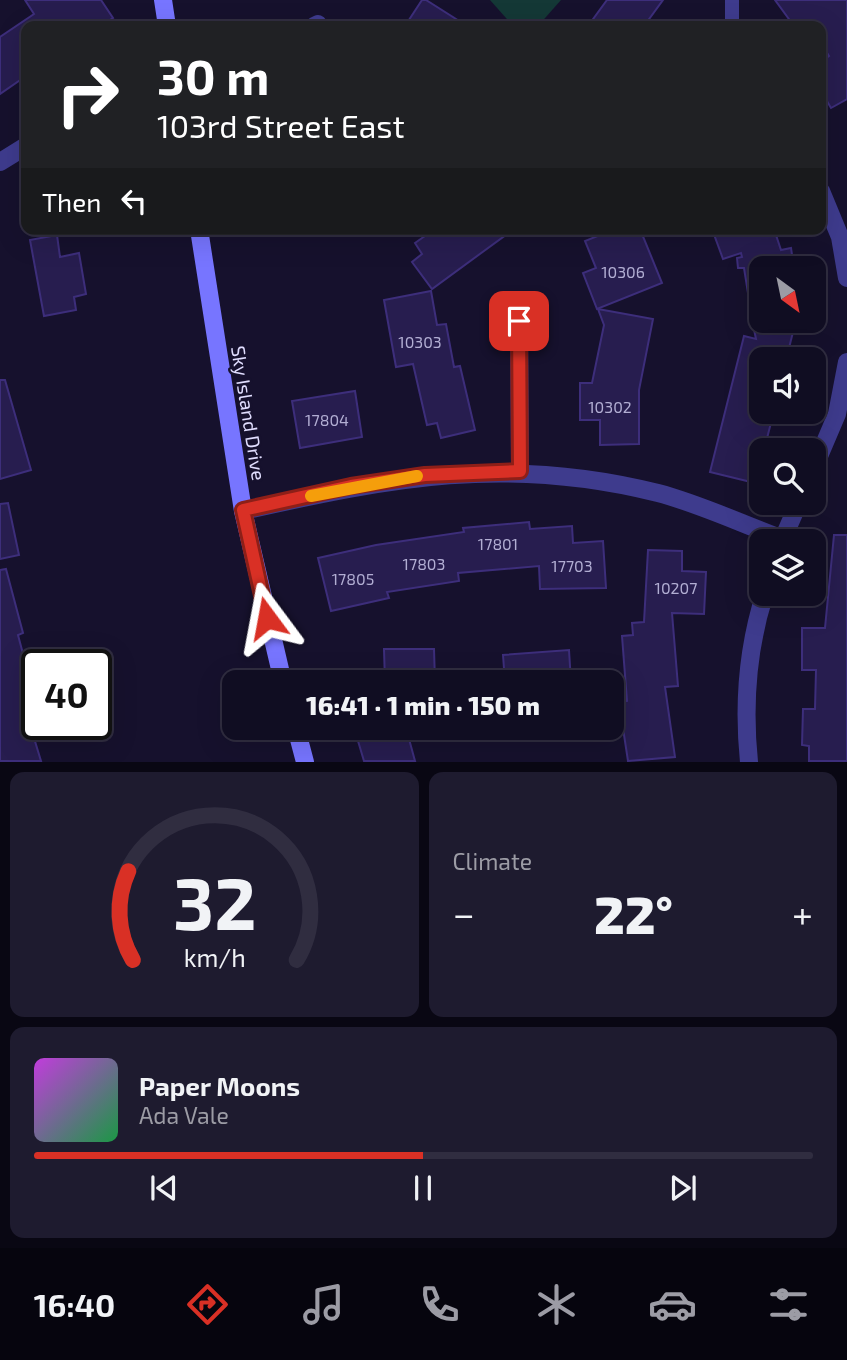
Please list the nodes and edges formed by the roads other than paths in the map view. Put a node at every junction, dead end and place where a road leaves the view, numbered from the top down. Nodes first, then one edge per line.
1 (163, 0) edge
2 (732, 0) edge
3 (166, 21) edge
4 (732, 21) edge
5 (21, 149) edge
6 (0, 162) edge
7 (826, 203) edge
8 (201, 235) edge
9 (847, 278) edge
10 (519, 321) dead end
11 (847, 362) edge
12 (826, 440) edge
13 (520, 471) junction
14 (243, 510) junction
15 (753, 529) edge
16 (761, 606) edge
17 (281, 670) edge
18 (299, 740) edge
19 (305, 761) edge
20 (749, 761) edge

1 - 3 street
2 - 4 lane
5 - 6 street
7 - 9 street
8 - 14 street, Sky Island Drive
10 - 13 street
11 - 12 street
13 - 14 street
13 - 15 street
14 - 17 street, Sky Island Drive
16 - 20 street
18 - 19 street

